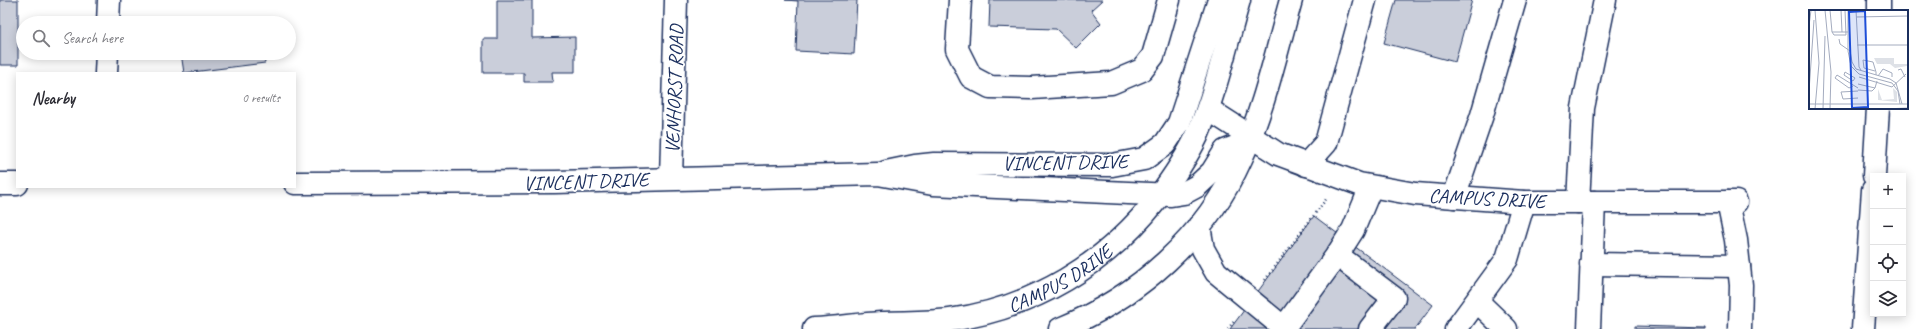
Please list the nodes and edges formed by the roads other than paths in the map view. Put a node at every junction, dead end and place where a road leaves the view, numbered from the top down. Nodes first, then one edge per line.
1 (109, 0) edge
2 (676, 0) edge
3 (960, 0) edge
4 (1169, 0) edge
5 (1219, 0) edge
6 (1239, 0) edge
7 (1291, 0) edge
8 (1365, 0) edge
9 (1515, 0) edge
10 (1605, 0) edge
11 (108, 16) edge
12 (107, 60) edge
13 (106, 72) edge
14 (1208, 109) junction
15 (1878, 109) edge
16 (1249, 139) junction
17 (1306, 165) junction
18 (1874, 173) edge
19 (878, 174) junction
20 (671, 178) junction
21 (296, 183) edge
22 (0, 184) edge
23 (16, 184) edge
24 (1371, 186) junction
25 (1160, 195) junction
26 (1454, 197) junction
27 (1524, 202) junction
28 (1586, 202) junction
29 (1872, 209) edge
30 (1199, 226) junction
31 (1337, 255) junction
32 (1591, 264) junction
33 (1739, 266) junction
34 (1477, 301) junction
35 (1284, 328) edge
36 (814, 329) edge
37 (1060, 329) edge
38 (1370, 329) edge
39 (1456, 329) edge
40 (1506, 329) edge
41 (1589, 329) edge
42 (1740, 329) edge
43 (1863, 329) edge

1 - 11 main road
2 - 20 main road, VENHORST ROAD
3 - 4 main road
5 - 19 main road, VINCENT DRIVE
6 - 14 main road, CAMPUS DRIVE
7 - 16 main road
8 - 17 main road
9 - 26 main road
10 - 28 main road
12 - 13 main road
14 - 16 main road, CAMPUS DRIVE
14 - 25 main road, CAMPUS DRIVE
15 - 18 main road
16 - 17 main road, CAMPUS DRIVE
16 - 25 main road, VINCENT DRIVE
16 - 30 main road
17 - 24 main road, CAMPUS DRIVE
19 - 20 main road, VINCENT DRIVE
19 - 25 main road, VINCENT DRIVE
20 - 21 main road, VINCENT DRIVE
22 - 23 main road
24 - 26 main road, CAMPUS DRIVE
24 - 31 main road
25 - 36 main road, CAMPUS DRIVE
26 - 27 main road, CAMPUS DRIVE
27 - 28 main road, CAMPUS DRIVE
27 - 34 main road
28 - 32 main road
28 - 33 main road, CAMPUS DRIVE
29 - 43 main road
30 - 35 main road
30 - 37 main road
31 - 35 main road
31 - 38 main road
32 - 33 main road
32 - 41 main road
33 - 42 main road
34 - 39 main road
34 - 40 main road

